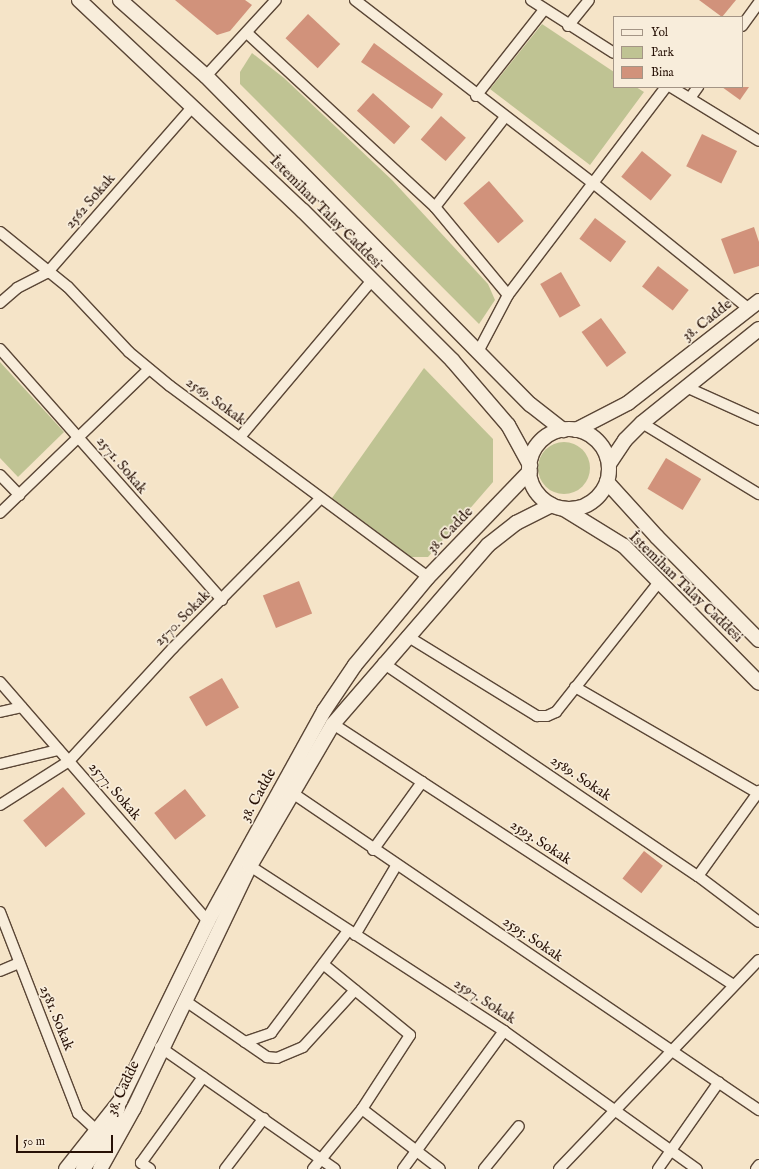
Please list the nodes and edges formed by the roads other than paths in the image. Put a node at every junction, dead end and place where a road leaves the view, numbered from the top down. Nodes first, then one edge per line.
1 (79, 0) edge
2 (120, 0) edge
3 (276, 0) edge
4 (355, 0) edge
5 (531, 0) edge
6 (589, 0) edge
7 (759, 3) edge
8 (544, 10) junction
9 (743, 25) edge
10 (568, 26) junction
11 (247, 33) junction
12 (613, 52) edge
13 (206, 76) junction
14 (665, 88) edge
15 (673, 88) edge
16 (697, 88) edge
17 (476, 96) junction
18 (690, 98) junction
19 (193, 106) junction
20 (505, 117) junction
21 (759, 141) edge
22 (593, 183) junction
23 (434, 207) junction
24 (0, 232) edge
25 (47, 273) junction
26 (372, 280) junction
27 (508, 295) junction
28 (0, 303) edge
29 (754, 305) edge
30 (759, 330) edge
31 (0, 349) edge
32 (479, 350) junction
33 (149, 368) junction
34 (686, 387) junction
35 (759, 420) edge
36 (642, 423) junction
37 (570, 430) junction
38 (80, 436) junction
39 (240, 437) junction
40 (609, 464) junction
41 (530, 468) junction
42 (0, 475) edge
43 (608, 482) junction
44 (759, 494) edge
45 (19, 495) junction
46 (319, 500) junction
47 (558, 507) junction
48 (0, 513) edge
49 (428, 577) junction
50 (660, 581) junction
51 (222, 600) junction
52 (407, 636) junction
53 (759, 640) edge
54 (383, 663) junction
55 (0, 682) edge
56 (759, 683) edge
57 (575, 687) junction
58 (21, 707) junction
59 (0, 712) edge
60 (333, 724) junction
61 (58, 750) junction
62 (69, 761) junction
63 (0, 764) edge
64 (422, 782) junction
65 (291, 792) junction
66 (758, 792) edge
67 (0, 805) edge
68 (373, 850) junction
69 (250, 866) junction
70 (396, 866) junction
71 (698, 876) junction
72 (0, 912) edge
73 (208, 920) junction
74 (759, 922) edge
75 (352, 933) junction
76 (759, 960) edge
77 (18, 963) junction
78 (323, 964) junction
79 (0, 971) edge
80 (734, 985) junction
81 (355, 990) junction
82 (184, 1000) junction
83 (504, 1031) junction
84 (245, 1042) junction
85 (160, 1047) junction
86 (672, 1049) junction
87 (203, 1077) junction
88 (719, 1082) junction
89 (120, 1101) junction
90 (362, 1109) junction
91 (614, 1109) junction
92 (759, 1110) edge
93 (264, 1118) junction
94 (519, 1126) dead end
95 (95, 1129) junction
96 (671, 1150) junction
97 (418, 1152) junction
98 (321, 1158) junction
99 (759, 1165) edge
100 (66, 1169) edge
101 (83, 1169) edge
102 (100, 1169) edge
103 (150, 1169) edge
104 (226, 1169) edge
105 (313, 1169) edge
106 (336, 1169) edge
107 (403, 1169) edge
108 (440, 1169) edge
109 (484, 1169) edge
110 (558, 1169) edge
111 (658, 1169) edge
112 (697, 1169) edge
113 (756, 1169) edge

1 - 19 street, İstemihan Talay Caddesi
2 - 13 street, İstemihan Talay Caddesi
3 - 11 street
4 - 17 street
5 - 8 street
6 - 10 street
7 - 9 street
8 - 10 street
8 - 17 street
10 - 12 street
11 - 13 street
11 - 23 street
13 - 32 street, İstemihan Talay Caddesi
14 - 22 street
15 - 18 street
16 - 18 street
17 - 20 street
18 - 21 street
19 - 25 street, 2562 Sokak
19 - 26 street, İstemihan Talay Caddesi
20 - 22 street
20 - 23 street
22 - 27 street
22 - 29 street
23 - 27 street
24 - 25 street, 2569. Sokak
25 - 28 street, 2562 Sokak
25 - 33 street, 2569. Sokak
26 - 39 street
26 - 41 street, İstemihan Talay Caddesi
27 - 32 street
29 - 37 street, 38. Cadde
30 - 34 street
31 - 38 street, 2571. Sokak
32 - 37 street, İstemihan Talay Caddesi
33 - 38 street
33 - 39 street, 2569. Sokak
34 - 35 street
34 - 36 street
36 - 40 street
36 - 44 street
37 - 40 street
37 - 41 street
38 - 45 street
38 - 51 street, 2571. Sokak
39 - 46 street, 2569. Sokak
40 - 43 street
41 - 47 street
41 - 49 street, 38. Cadde
42 - 45 street
43 - 47 street
43 - 53 street, İstemihan Talay Caddesi
45 - 48 street
46 - 49 street, 2569. Sokak
46 - 51 street, 2570. Sokak
47 - 50 street, İstemihan Talay Caddesi
47 - 52 street, 38. Cadde
49 - 73 street, 38. Cadde
50 - 56 street, İstemihan Talay Caddesi
50 - 57 street
51 - 62 street, 2570. Sokak
52 - 54 street, 38. Cadde
52 - 57 street
54 - 60 street, 38. Cadde
54 - 71 street, 2589. Sokak
55 - 58 street, 2577. Sokak
57 - 66 street
58 - 59 street
58 - 61 street, 2577. Sokak
60 - 64 street, 2593. Sokak
60 - 65 street, 38. Cadde
61 - 62 street, 2577. Sokak
61 - 63 street
62 - 67 street, 2570. Sokak
62 - 73 street, 2577. Sokak
64 - 68 street
64 - 80 street, 2593. Sokak
65 - 68 street, 2595. Sokak
65 - 69 street, 38. Cadde
66 - 71 street
68 - 70 street, 2595. Sokak
69 - 75 street, 2597. Sokak
69 - 82 street, 38. Cadde
70 - 75 street
70 - 86 street, 2595. Sokak
71 - 74 street, 2589. Sokak
72 - 77 street, 2581. Sokak
73 - 89 street, 38. Cadde
75 - 78 street
75 - 83 street, 2597. Sokak
76 - 80 street
77 - 79 street
77 - 95 street, 2581. Sokak
78 - 81 street
78 - 84 street
80 - 86 street
81 - 84 street
81 - 90 street
82 - 84 street
82 - 85 street, 38. Cadde
83 - 91 street, 2597. Sokak
83 - 97 street
85 - 87 street
85 - 102 street, 38. Cadde
86 - 88 street, 2595. Sokak
86 - 91 street
87 - 93 street
87 - 103 street
88 - 92 street, 2595. Sokak
88 - 96 street
89 - 95 street, 38. Cadde
89 - 101 street
90 - 97 street
90 - 98 street
91 - 96 street, 2597. Sokak
91 - 110 street
93 - 98 street
93 - 104 street
94 - 109 street
95 - 100 street, 38. Cadde
96 - 111 street
96 - 112 street, 2597. Sokak
97 - 107 street
97 - 108 street
98 - 105 street
98 - 106 street
99 - 113 street

